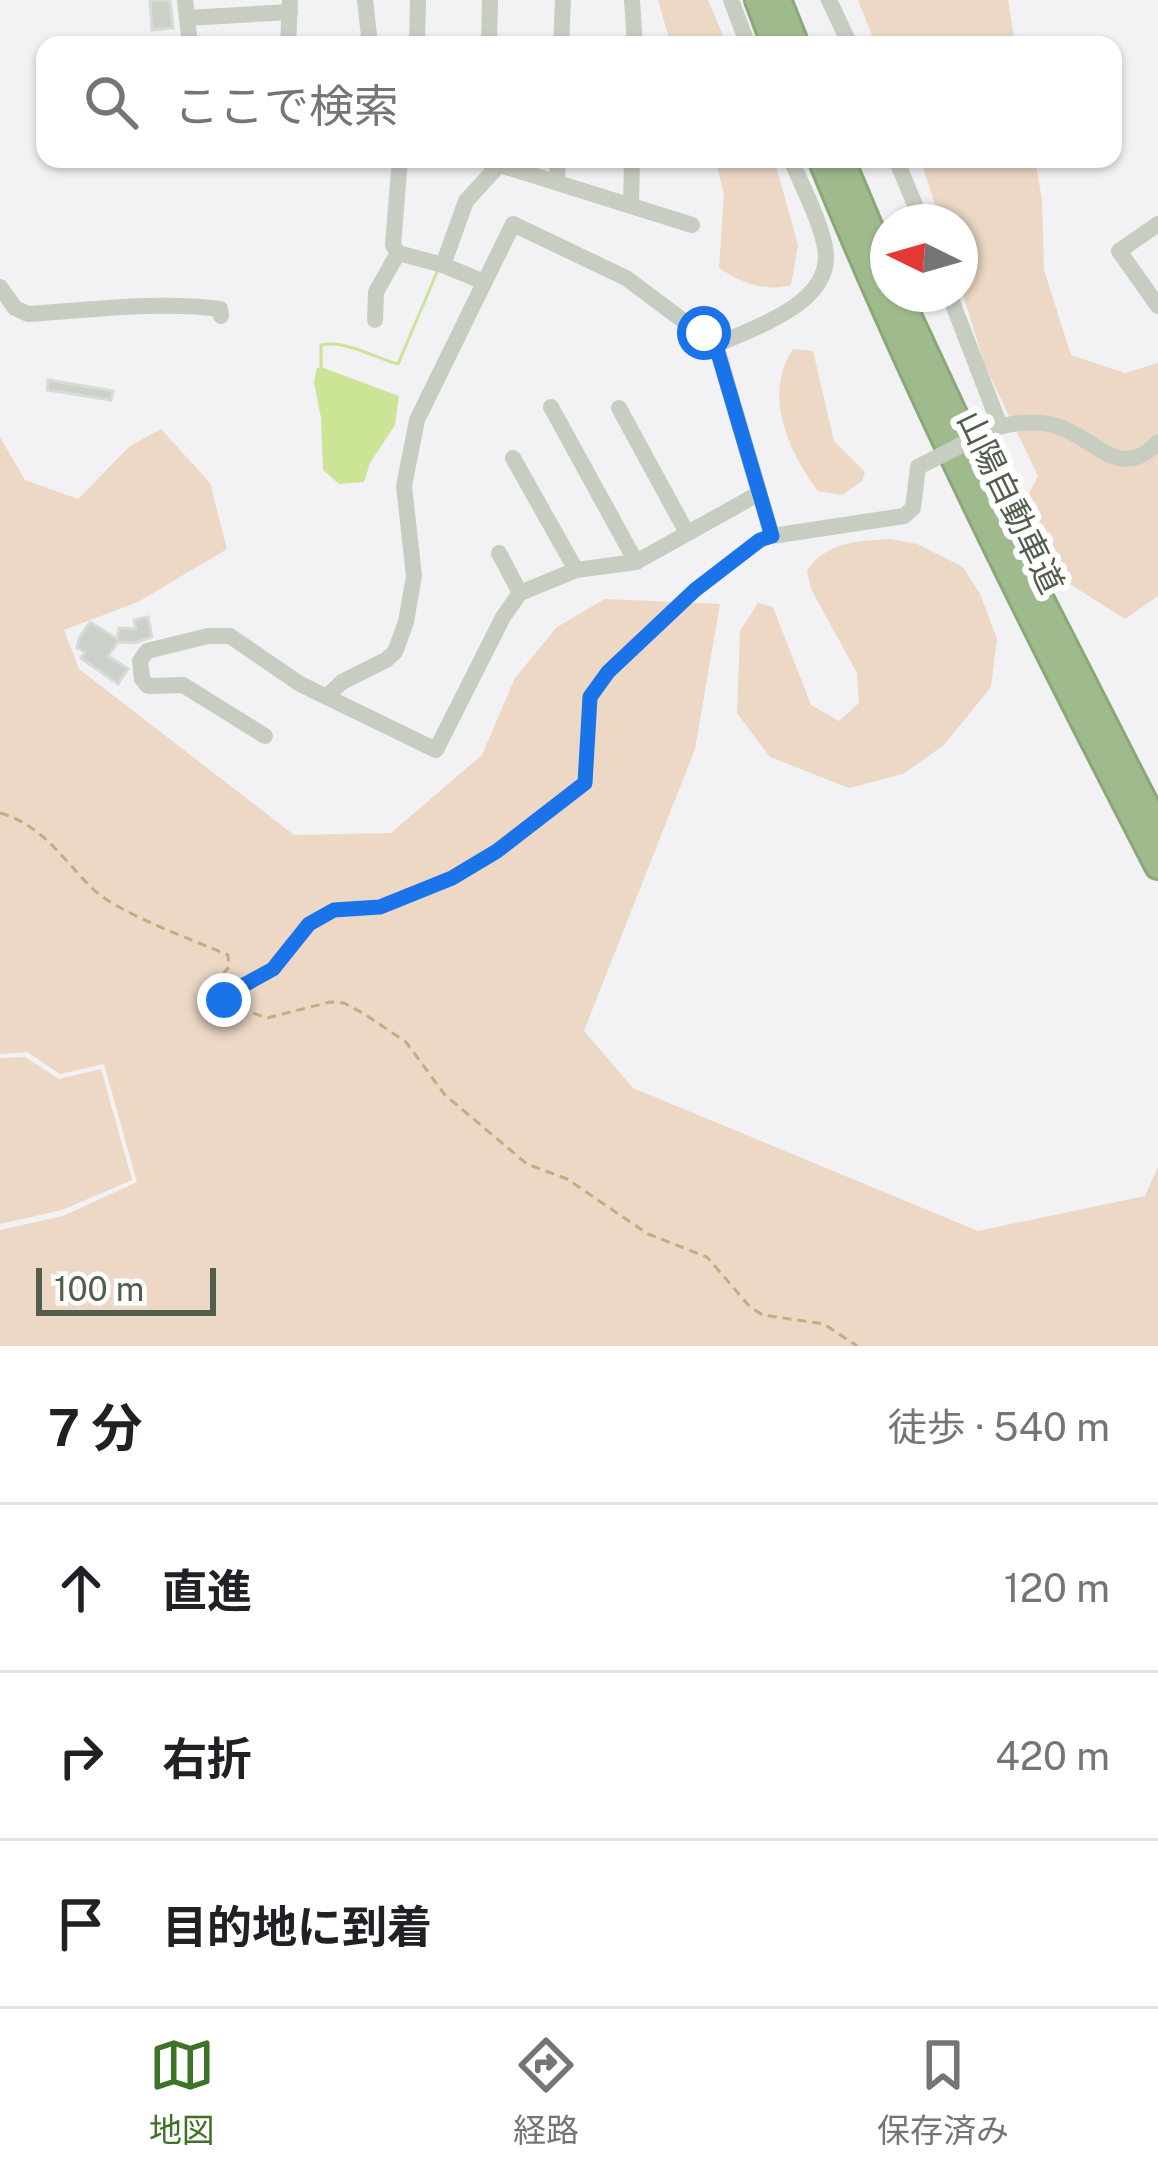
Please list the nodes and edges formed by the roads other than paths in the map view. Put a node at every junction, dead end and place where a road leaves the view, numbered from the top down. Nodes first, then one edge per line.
1 (365, 0) edge
2 (418, 0) edge
3 (490, 0) edge
4 (563, 0) edge
5 (632, 0) edge
6 (730, 0) edge
7 (758, 0) edge
8 (778, 0) edge
9 (830, 0) edge
10 (290, 6) edge
11 (186, 9) edge
12 (288, 36) edge
13 (369, 36) edge
14 (417, 36) edge
15 (489, 36) edge
16 (562, 36) edge
17 (634, 36) edge
18 (744, 36) edge
19 (772, 36) edge
20 (792, 36) edge
21 (846, 36) edge
22 (399, 168) edge
23 (484, 168) edge
24 (511, 168) edge
25 (558, 168) edge
26 (632, 168) edge
27 (794, 168) edge
28 (825, 168) edge
29 (846, 168) edge
30 (900, 168) edge
31 (557, 182) junction
32 (915, 204) edge
33 (631, 206) junction
34 (1158, 224) edge
35 (692, 225) dead end
36 (870, 227) edge
37 (398, 253) junction
38 (442, 266) junction
39 (484, 282) junction
40 (0, 287) edge
41 (1158, 306) edge
42 (906, 312) edge
43 (955, 312) edge
44 (221, 316) dead end
45 (375, 320) dead end
46 (716, 346) junction
47 (551, 407) dead end
48 (619, 408) dead end
49 (995, 428) junction
50 (1158, 442) edge
51 (513, 458) dead end
52 (758, 494) junction
53 (687, 533) junction
54 (499, 553) dead end
55 (636, 562) junction
56 (576, 570) junction
57 (520, 593) junction
58 (326, 697) junction
59 (265, 736) dead end
60 (1156, 824) edge
61 (1158, 866) edge

1 - 13 street
2 - 14 street
3 - 15 street
4 - 16 street
5 - 17 street
6 - 18 street
7 - 19 highway
8 - 20 highway
9 - 21 street
10 - 11 street
10 - 12 street
22 - 37 street
23 - 38 street
24 - 31 street
25 - 31 street
26 - 33 street
27 - 46 street
28 - 61 highway, 山陽自動車道
29 - 36 highway
30 - 32 street
31 - 33 street
33 - 35 street
34 - 41 street
37 - 38 street
37 - 45 street
38 - 39 street
39 - 46 street
39 - 58 street
40 - 44 street
42 - 60 highway, 山陽自動車道
43 - 49 street
46 - 52 street
47 - 55 street
48 - 53 street
49 - 50 street
49 - 52 street, bridge
51 - 56 street
52 - 53 street
53 - 55 street
54 - 57 street
55 - 56 street
56 - 57 street
57 - 58 street
58 - 59 street

